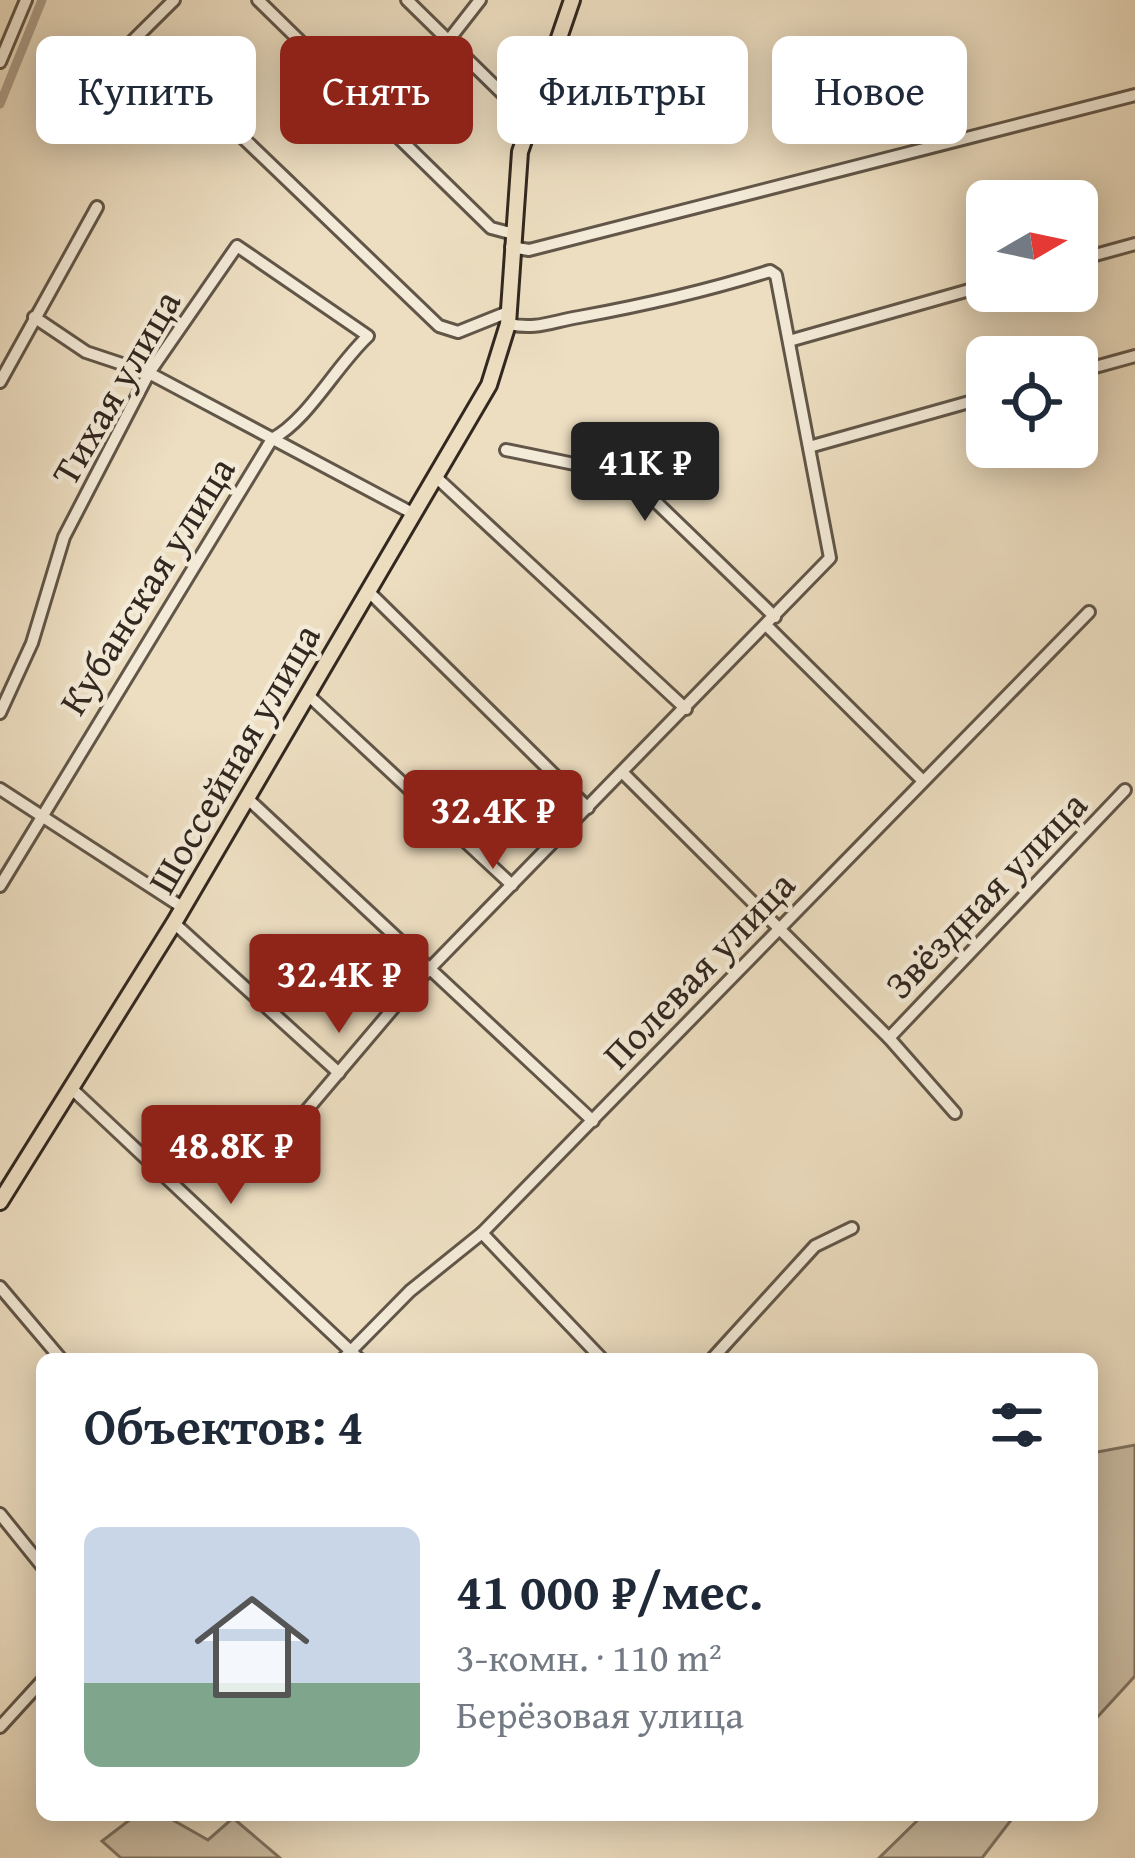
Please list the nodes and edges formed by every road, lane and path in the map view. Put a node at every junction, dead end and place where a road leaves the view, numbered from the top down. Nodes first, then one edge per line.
1 (26, 0) edge
2 (174, 0) edge
3 (258, 0) edge
4 (407, 0) edge
5 (572, 0) edge
6 (473, 3) edge
7 (139, 36) edge
8 (444, 36) edge
9 (451, 36) edge
10 (558, 36) edge
11 (0, 62) edge
12 (473, 65) edge
13 (497, 88) edge
14 (1135, 95) edge
15 (249, 144) edge
16 (523, 144) edge
17 (97, 208) dead end
18 (511, 240) junction
19 (1135, 244) edge
20 (1098, 254) edge
21 (966, 291) edge
22 (34, 317) junction
23 (507, 325) junction
24 (368, 336) joint
25 (788, 341) junction
26 (1135, 356) edge
27 (1098, 366) edge
28 (149, 373) junction
29 (0, 382) edge
30 (966, 404) edge
31 (272, 439) junction
32 (809, 448) junction
33 (506, 450) dead end
34 (437, 478) junction
35 (414, 514) junction
36 (369, 592) junction
37 (1090, 612) dead end
38 (771, 621) junction
39 (308, 694) junction
40 (686, 710) junction
41 (0, 713) edge
42 (623, 773) junction
43 (922, 779) junction
44 (0, 789) edge
45 (1125, 790) dead end
46 (247, 798) junction
47 (588, 808) junction
48 (43, 816) junction
49 (512, 885) junction
50 (0, 886) edge
51 (182, 908) junction
52 (174, 923) junction
53 (778, 929) junction
54 (430, 968) junction
55 (889, 1038) junction
56 (339, 1073) junction
57 (72, 1088) junction
58 (955, 1113) dead end
59 (593, 1121) junction
60 (284, 1137) dead end
61 (0, 1202) edge
62 (852, 1228) dead end
63 (482, 1233) junction
64 (0, 1287) edge
65 (56, 1353) edge
66 (348, 1353) edge
67 (354, 1353) edge
68 (596, 1353) edge
69 (717, 1353) edge
70 (0, 1514) edge
71 (36, 1559) edge
72 (36, 1687) edge
73 (1, 1724) edge

1 - 11 street
2 - 7 street
3 - 18 street
4 - 8 street
5 - 10 main road, Шоссейная улица
6 - 9 street
12 - 13 street
14 - 18 street
15 - 23 street
16 - 18 main road, Шоссейная улица
17 - 22 street
18 - 23 main road, Шоссейная улица
19 - 20 street
21 - 25 street
22 - 28 street
22 - 29 street
23 - 25 street
23 - 34 main road, Шоссейная улица
24 - 28 street, Тихая улица
24 - 31 street, Кубанская улица
25 - 32 street
26 - 27 street
28 - 31 street
28 - 41 street, Тихая улица
30 - 32 street
31 - 35 street
31 - 48 street, Кубанская улица
32 - 38 street
33 - 38 street
34 - 35 main road, Шоссейная улица
34 - 40 street
35 - 36 main road, Шоссейная улица
36 - 39 main road, Шоссейная улица
36 - 47 street
37 - 43 street, Полевая улица
38 - 40 street
38 - 43 street
39 - 46 main road, Шоссейная улица
39 - 49 street
40 - 42 street
42 - 47 street
42 - 53 street
43 - 53 street, Полевая улица
44 - 48 street
45 - 55 street, Звёздная улица
46 - 51 main road, Шоссейная улица
46 - 54 street
47 - 49 street
48 - 50 street, Кубанская улица
48 - 51 street
49 - 54 street
51 - 52 main road, Шоссейная улица
52 - 56 street
52 - 57 main road, Шоссейная улица
53 - 55 street
53 - 59 street, Полевая улица
54 - 56 street
54 - 59 street
55 - 58 street
56 - 60 street
57 - 61 main road, Шоссейная улица
57 - 66 street
59 - 63 street, Полевая улица
62 - 69 street
63 - 67 street, Полевая улица
63 - 68 street
64 - 65 street
70 - 71 street
72 - 73 street

